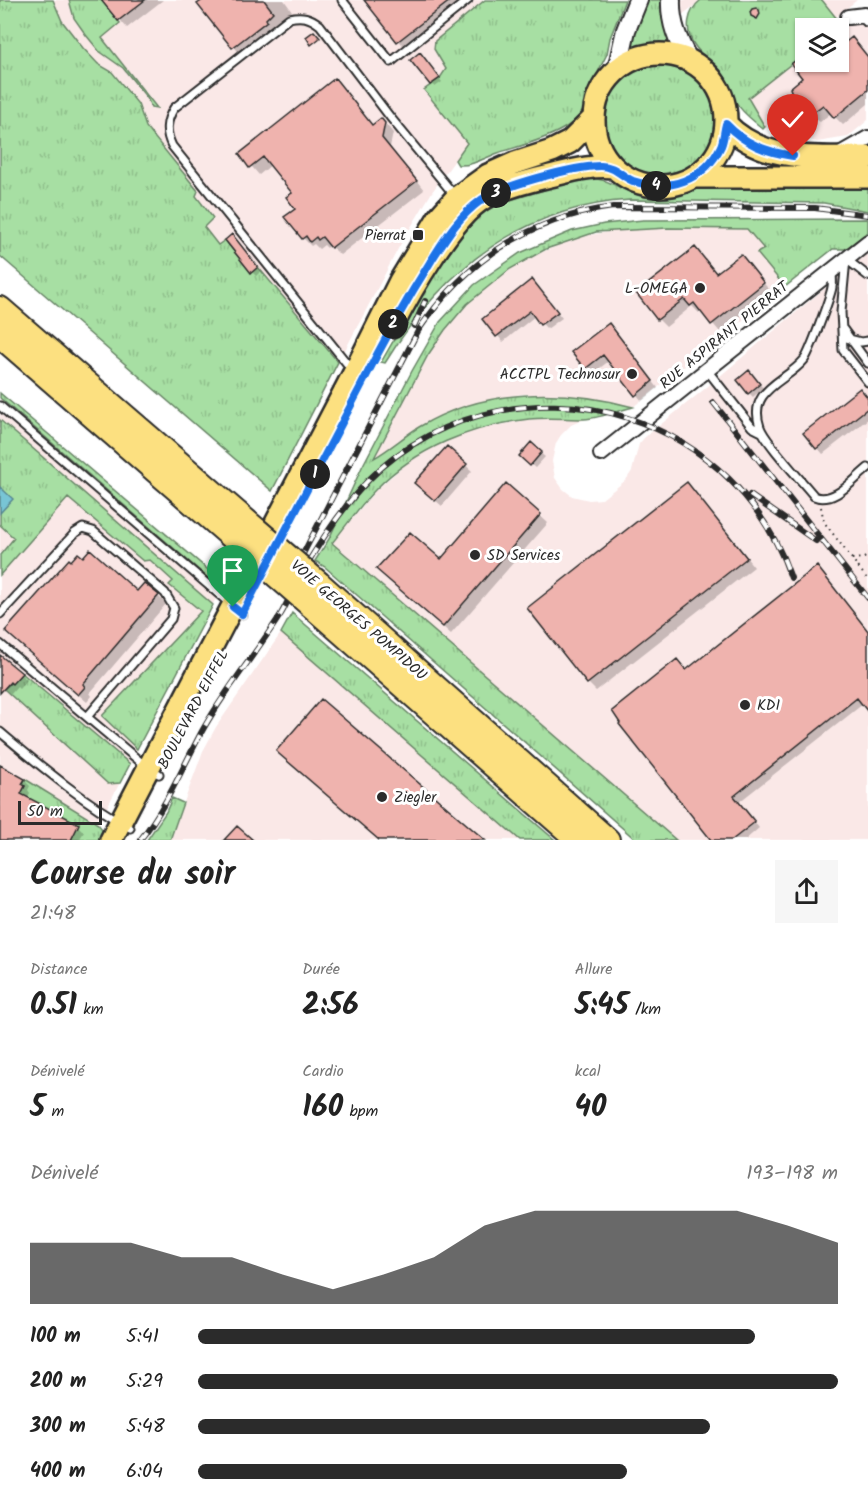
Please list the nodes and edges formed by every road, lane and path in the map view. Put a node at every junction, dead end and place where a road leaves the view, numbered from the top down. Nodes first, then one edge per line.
1 (342, 0) edge
2 (468, 0) edge
3 (638, 0) edge
4 (671, 0) edge
5 (848, 17) dead end
6 (868, 19) edge
7 (690, 61) junction
8 (616, 70) junction
9 (594, 118) junction
10 (726, 124) junction
11 (868, 138) edge
12 (835, 157) junction
13 (868, 157) edge
14 (613, 167) junction
15 (695, 177) junction
16 (868, 177) edge
17 (456, 198) junction
18 (484, 198) junction
19 (452, 229) junction
20 (868, 242) edge
21 (846, 259) junction
22 (832, 270) junction
23 (868, 276) edge
24 (0, 309) edge
25 (842, 327) junction
26 (0, 335) edge
27 (849, 339) junction
28 (868, 341) edge
29 (868, 363) edge
30 (707, 370) junction
31 (354, 373) junction
32 (868, 382) edge
33 (0, 406) edge
34 (762, 432) junction
35 (600, 454) dead end
36 (868, 468) edge
37 (820, 498) junction
38 (250, 538) junction
39 (868, 555) edge
40 (852, 559) junction
41 (868, 579) edge
42 (315, 595) junction
43 (238, 610) junction
44 (0, 614) edge
45 (0, 644) edge
46 (87, 717) junction
47 (0, 732) edge
48 (154, 771) junction
49 (122, 833) edge
50 (579, 840) edge
51 (607, 840) edge

1 - 2 lane
3 - 8 street
4 - 7 street
5 - 6 street
7 - 8 main road
7 - 10 main road
8 - 9 main road
9 - 14 main road
9 - 17 main road
10 - 12 main road
10 - 15 main road
11 - 12 street
12 - 13 main road
14 - 15 main road
14 - 18 main road
15 - 16 main road
17 - 18 lane
17 - 19 lane
17 - 31 main road
17 - 31 lane
18 - 19 main road, BOULEVARD EIFFEL
19 - 43 main road, BOULEVARD EIFFEL
20 - 21 street, RUE ASPIRANT PIERRAT
21 - 22 street, RUE ASPIRANT PIERRAT
21 - 23 lane
21 - 25 lane
22 - 30 street, RUE ASPIRANT PIERRAT
22 - 34 lane
24 - 38 highway, VOIE GEORGES POMPIDOU
25 - 27 lane
25 - 32 lane
26 - 38 highway, VOIE GEORGES POMPIDOU
27 - 28 lane
27 - 29 lane
30 - 34 lane
30 - 35 street, RUE ASPIRANT PIERRAT
31 - 43 main road
33 - 43 lane
34 - 37 lane
36 - 37 lane
37 - 40 path
38 - 42 highway, VOIE GEORGES POMPIDOU, bridge
39 - 40 path
40 - 41 path
42 - 50 highway, VOIE GEORGES POMPIDOU
42 - 51 highway, VOIE GEORGES POMPIDOU
43 - 48 main road, BOULEVARD EIFFEL
44 - 46 lane
45 - 46 lane
46 - 48 lane
47 - 49 lane
48 - 49 main road, BOULEVARD EIFFEL

